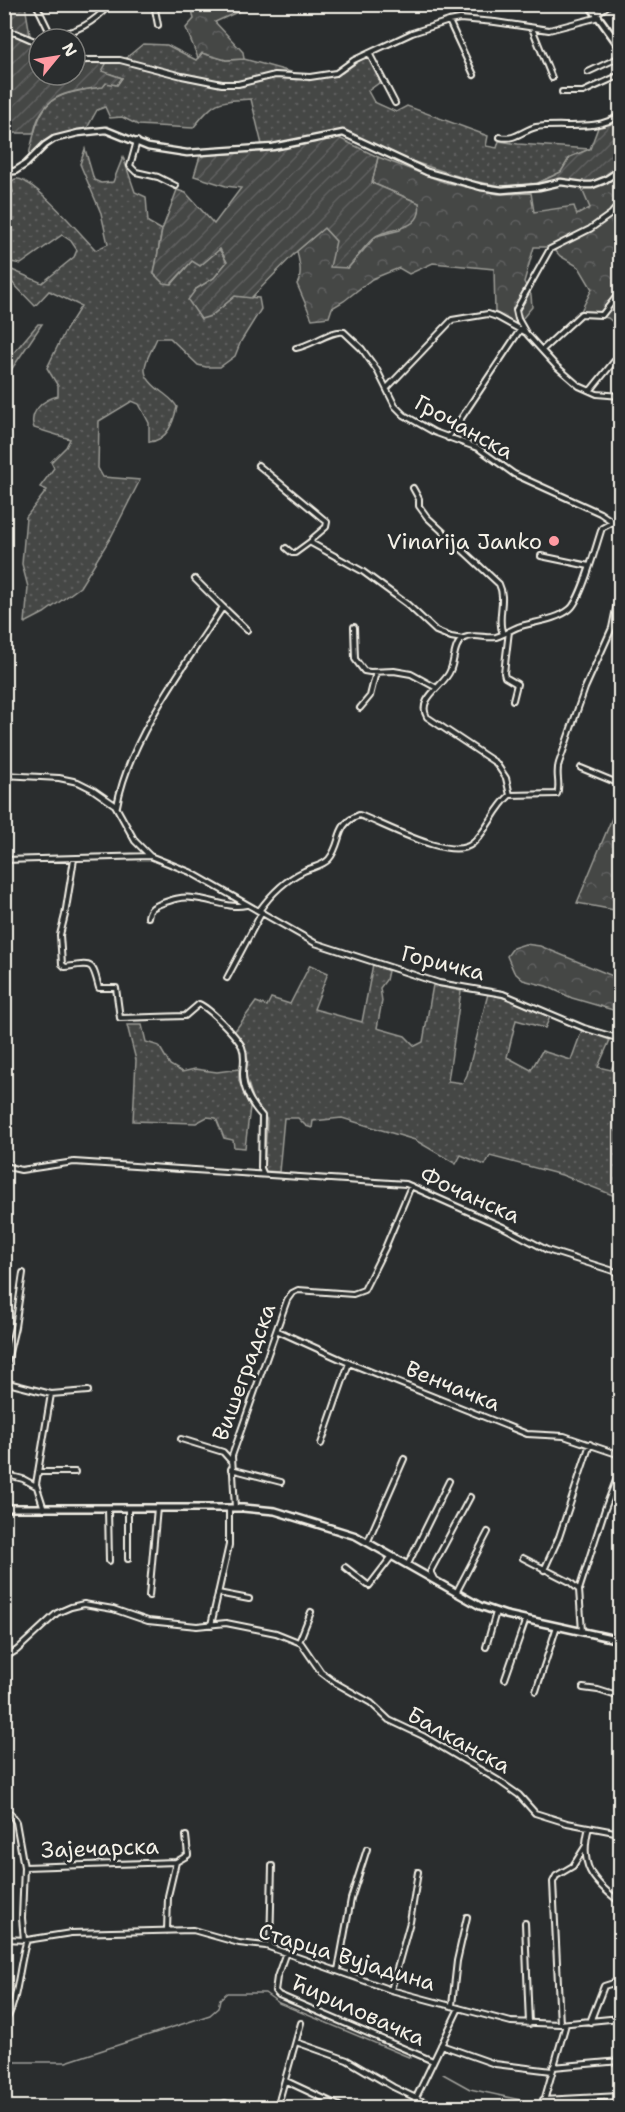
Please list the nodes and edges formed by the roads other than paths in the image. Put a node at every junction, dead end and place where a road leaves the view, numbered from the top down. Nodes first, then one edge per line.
1 (36, 4) edge
2 (110, 4) edge
3 (154, 4) edge
4 (589, 4) edge
5 (610, 4) edge
6 (598, 16) junction
7 (449, 21) junction
8 (158, 25) dead end
9 (47, 27) edge
10 (82, 27) edge
11 (532, 28) junction
12 (4, 32) edge
13 (27, 38) edge
14 (621, 47) edge
15 (369, 53) junction
16 (621, 57) edge
17 (87, 60) edge
18 (588, 72) dead end
19 (474, 75) dead end
20 (621, 75) edge
21 (552, 78) dead end
22 (562, 92) dead end
23 (395, 103) dead end
24 (621, 115) edge
25 (500, 137) dead end
26 (136, 141) junction
27 (621, 170) edge
28 (4, 172) edge
29 (176, 186) dead end
30 (621, 203) edge
31 (621, 292) edge
32 (520, 330) junction
33 (528, 336) junction
34 (296, 348) dead end
35 (542, 351) junction
36 (621, 354) edge
37 (387, 388) junction
38 (590, 391) junction
39 (621, 396) edge
40 (448, 438) junction
41 (258, 465) dead end
42 (413, 488) dead end
43 (613, 522) junction
44 (621, 524) edge
45 (310, 542) junction
46 (286, 548) dead end
47 (541, 556) dead end
48 (589, 566) junction
49 (195, 579) dead end
50 (621, 589) edge
51 (223, 607) junction
52 (354, 627) dead end
53 (247, 630) dead end
54 (509, 631) junction
55 (503, 634) junction
56 (463, 639) junction
57 (376, 672) junction
58 (435, 687) junction
59 (513, 700) dead end
60 (360, 708) dead end
61 (580, 768) dead end
62 (4, 775) edge
63 (621, 784) edge
64 (510, 795) junction
65 (117, 807) junction
66 (150, 856) junction
67 (74, 859) junction
68 (4, 860) edge
69 (246, 905) junction
70 (260, 912) junction
71 (148, 917) dead end
72 (227, 978) dead end
73 (621, 1039) edge
74 (4, 1166) edge
75 (263, 1174) junction
76 (411, 1186) junction
77 (23, 1273) dead end
78 (621, 1273) edge
79 (278, 1331) junction
80 (349, 1363) junction
81 (4, 1374) edge
82 (4, 1382) edge
83 (87, 1391) dead end
84 (51, 1394) junction
85 (180, 1439) dead end
86 (321, 1444) dead end
87 (591, 1444) junction
88 (621, 1455) edge
89 (404, 1459) dead end
90 (231, 1462) junction
91 (231, 1469) junction
92 (621, 1470) edge
93 (38, 1472) junction
94 (75, 1472) dead end
95 (4, 1474) edge
96 (449, 1481) dead end
97 (281, 1482) dead end
98 (36, 1486) junction
99 (470, 1497) dead end
100 (4, 1508) edge
101 (108, 1508) junction
102 (128, 1508) junction
103 (157, 1508) junction
104 (232, 1508) junction
105 (44, 1509) junction
106 (488, 1532) dead end
107 (368, 1541) junction
108 (393, 1556) junction
109 (128, 1558) dead end
110 (523, 1558) dead end
111 (109, 1561) dead end
112 (408, 1564) junction
113 (345, 1567) dead end
114 (544, 1570) junction
115 (434, 1581) junction
116 (579, 1590) junction
117 (218, 1593) junction
118 (456, 1594) junction
119 (149, 1596) dead end
120 (249, 1599) dead end
121 (311, 1612) dead end
122 (496, 1612) junction
123 (526, 1619) junction
124 (211, 1625) junction
125 (557, 1626) junction
126 (582, 1631) junction
127 (621, 1640) edge
128 (299, 1642) junction
129 (486, 1647) dead end
130 (4, 1659) edge
131 (505, 1679) dead end
132 (583, 1688) dead end
133 (536, 1691) dead end
134 (621, 1697) edge
135 (4, 1811) edge
136 (589, 1827) junction
137 (621, 1833) edge
138 (186, 1836) dead end
139 (585, 1846) junction
140 (367, 1849) dead end
141 (176, 1862) junction
142 (272, 1866) dead end
143 (24, 1867) junction
144 (418, 1872) dead end
145 (621, 1902) edge
146 (467, 1917) dead end
147 (525, 1923) dead end
148 (167, 1931) junction
149 (4, 1939) edge
150 (26, 1940) junction
151 (270, 1947) junction
152 (286, 1952) junction
153 (338, 1970) junction
154 (621, 1982) edge
155 (390, 1990) junction
156 (452, 2006) junction
157 (459, 2008) junction
158 (621, 2018) edge
159 (4, 2022) edge
160 (590, 2022) junction
161 (301, 2024) dead end
162 (529, 2024) junction
163 (560, 2024) junction
164 (566, 2024) junction
165 (296, 2042) junction
166 (441, 2045) junction
167 (433, 2061) junction
168 (621, 2061) edge
169 (553, 2069) junction
170 (286, 2081) junction
171 (621, 2096) edge
172 (415, 2098) junction
173 (543, 2100) junction
174 (217, 2108) edge
175 (238, 2108) edge
176 (277, 2108) edge
177 (344, 2108) edge
178 (411, 2108) edge
179 (437, 2108) edge
180 (542, 2108) edge

1 - 9 street
2 - 10 street
3 - 8 street
4 - 6 main road
5 - 6 street
6 - 11 street
6 - 14 main road
7 - 11 street
7 - 15 street
7 - 19 street
11 - 21 street
12 - 13 street
15 - 17 street
15 - 23 street
16 - 18 street
20 - 22 street
24 - 25 street
26 - 27 street
26 - 28 street
26 - 29 street
30 - 33 street
31 - 35 street
32 - 33 street
32 - 37 street
32 - 40 street
33 - 35 street
34 - 37 street, Грочанска
35 - 38 street
36 - 38 street
37 - 40 street, Грочанска
38 - 39 street
40 - 43 street, Грочанска
41 - 45 street
42 - 55 street
43 - 44 street, Грочанска
43 - 48 street
45 - 46 street
45 - 56 street
47 - 48 street
48 - 54 street
49 - 51 street
50 - 64 street
51 - 53 street
51 - 65 street
52 - 57 street
54 - 55 street
54 - 59 street
55 - 56 street
56 - 58 street
57 - 58 street
57 - 60 street
58 - 64 street
61 - 63 street
62 - 65 street, Горичка
64 - 70 street
65 - 66 street, Горичка
66 - 67 street
66 - 69 street, Горичка
67 - 68 street
67 - 75 street
69 - 70 street, Горичка
69 - 71 street, Горичка
70 - 72 street
70 - 73 street, Горичка
74 - 75 street, Фочанска
75 - 76 street, Фочанска
76 - 78 street, Фочанска
76 - 79 street, Вишеградска
77 - 81 street
79 - 80 street, Венчачка
79 - 90 street, Вишеградска
80 - 86 street
80 - 87 street, Венчачка
82 - 84 street
83 - 84 street
84 - 93 street
85 - 90 street
87 - 88 street, Венчачка
87 - 114 street
89 - 107 street
90 - 91 street, Вишеградска
91 - 97 street
91 - 104 street, Вишеградска
92 - 116 street
93 - 94 street
93 - 98 street
95 - 98 street
96 - 112 street
98 - 105 street
99 - 115 street
100 - 105 main road
101 - 102 main road
101 - 105 main road
101 - 111 street
102 - 103 main road
102 - 109 street
103 - 104 main road
103 - 119 street
104 - 107 main road
104 - 117 street, Вишеградска
106 - 118 street
107 - 108 main road
108 - 112 main road
108 - 113 street
110 - 114 street
112 - 115 main road
114 - 116 street
115 - 118 main road
116 - 126 street
117 - 120 street
117 - 124 street, Вишеградска
118 - 122 main road
121 - 128 street
122 - 123 main road
122 - 129 street
123 - 125 main road
123 - 131 street
124 - 128 street
124 - 130 street
125 - 126 main road
125 - 133 street
126 - 127 main road
128 - 136 street, Балканска
132 - 134 street
135 - 143 street, Зајечарска
136 - 137 street, Балканска
136 - 139 street
138 - 141 street
139 - 145 street
139 - 163 street
140 - 153 street
141 - 143 street, Зајечарска
141 - 148 street
142 - 151 street
143 - 150 street, Зајечарска
144 - 155 street
146 - 156 street
147 - 162 street
148 - 150 street, Старца Вујадина
148 - 151 street, Старца Вујадина
149 - 150 street, Старца Вујадина
150 - 159 street
151 - 152 street, Старца Вујадина
152 - 153 street, Старца Вујадина
152 - 167 street, Ћириловачка
153 - 155 street, Старца Вујадина
154 - 160 street
155 - 156 street, Старца Вујадина
156 - 157 street, Старца Вујадина
157 - 162 street, Старца Вујадина
157 - 166 street
158 - 160 street, Старца Вујадина
160 - 164 street, Старца Вујадина
161 - 165 street
162 - 163 street, Старца Вујадина
163 - 164 street, Старца Вујадина
164 - 169 street
165 - 170 street
165 - 172 street
166 - 167 street
166 - 169 street
167 - 172 street
168 - 169 street
169 - 173 street
170 - 176 street
170 - 177 street
171 - 173 street
172 - 178 street
172 - 179 street
173 - 180 street
174 - 175 street

